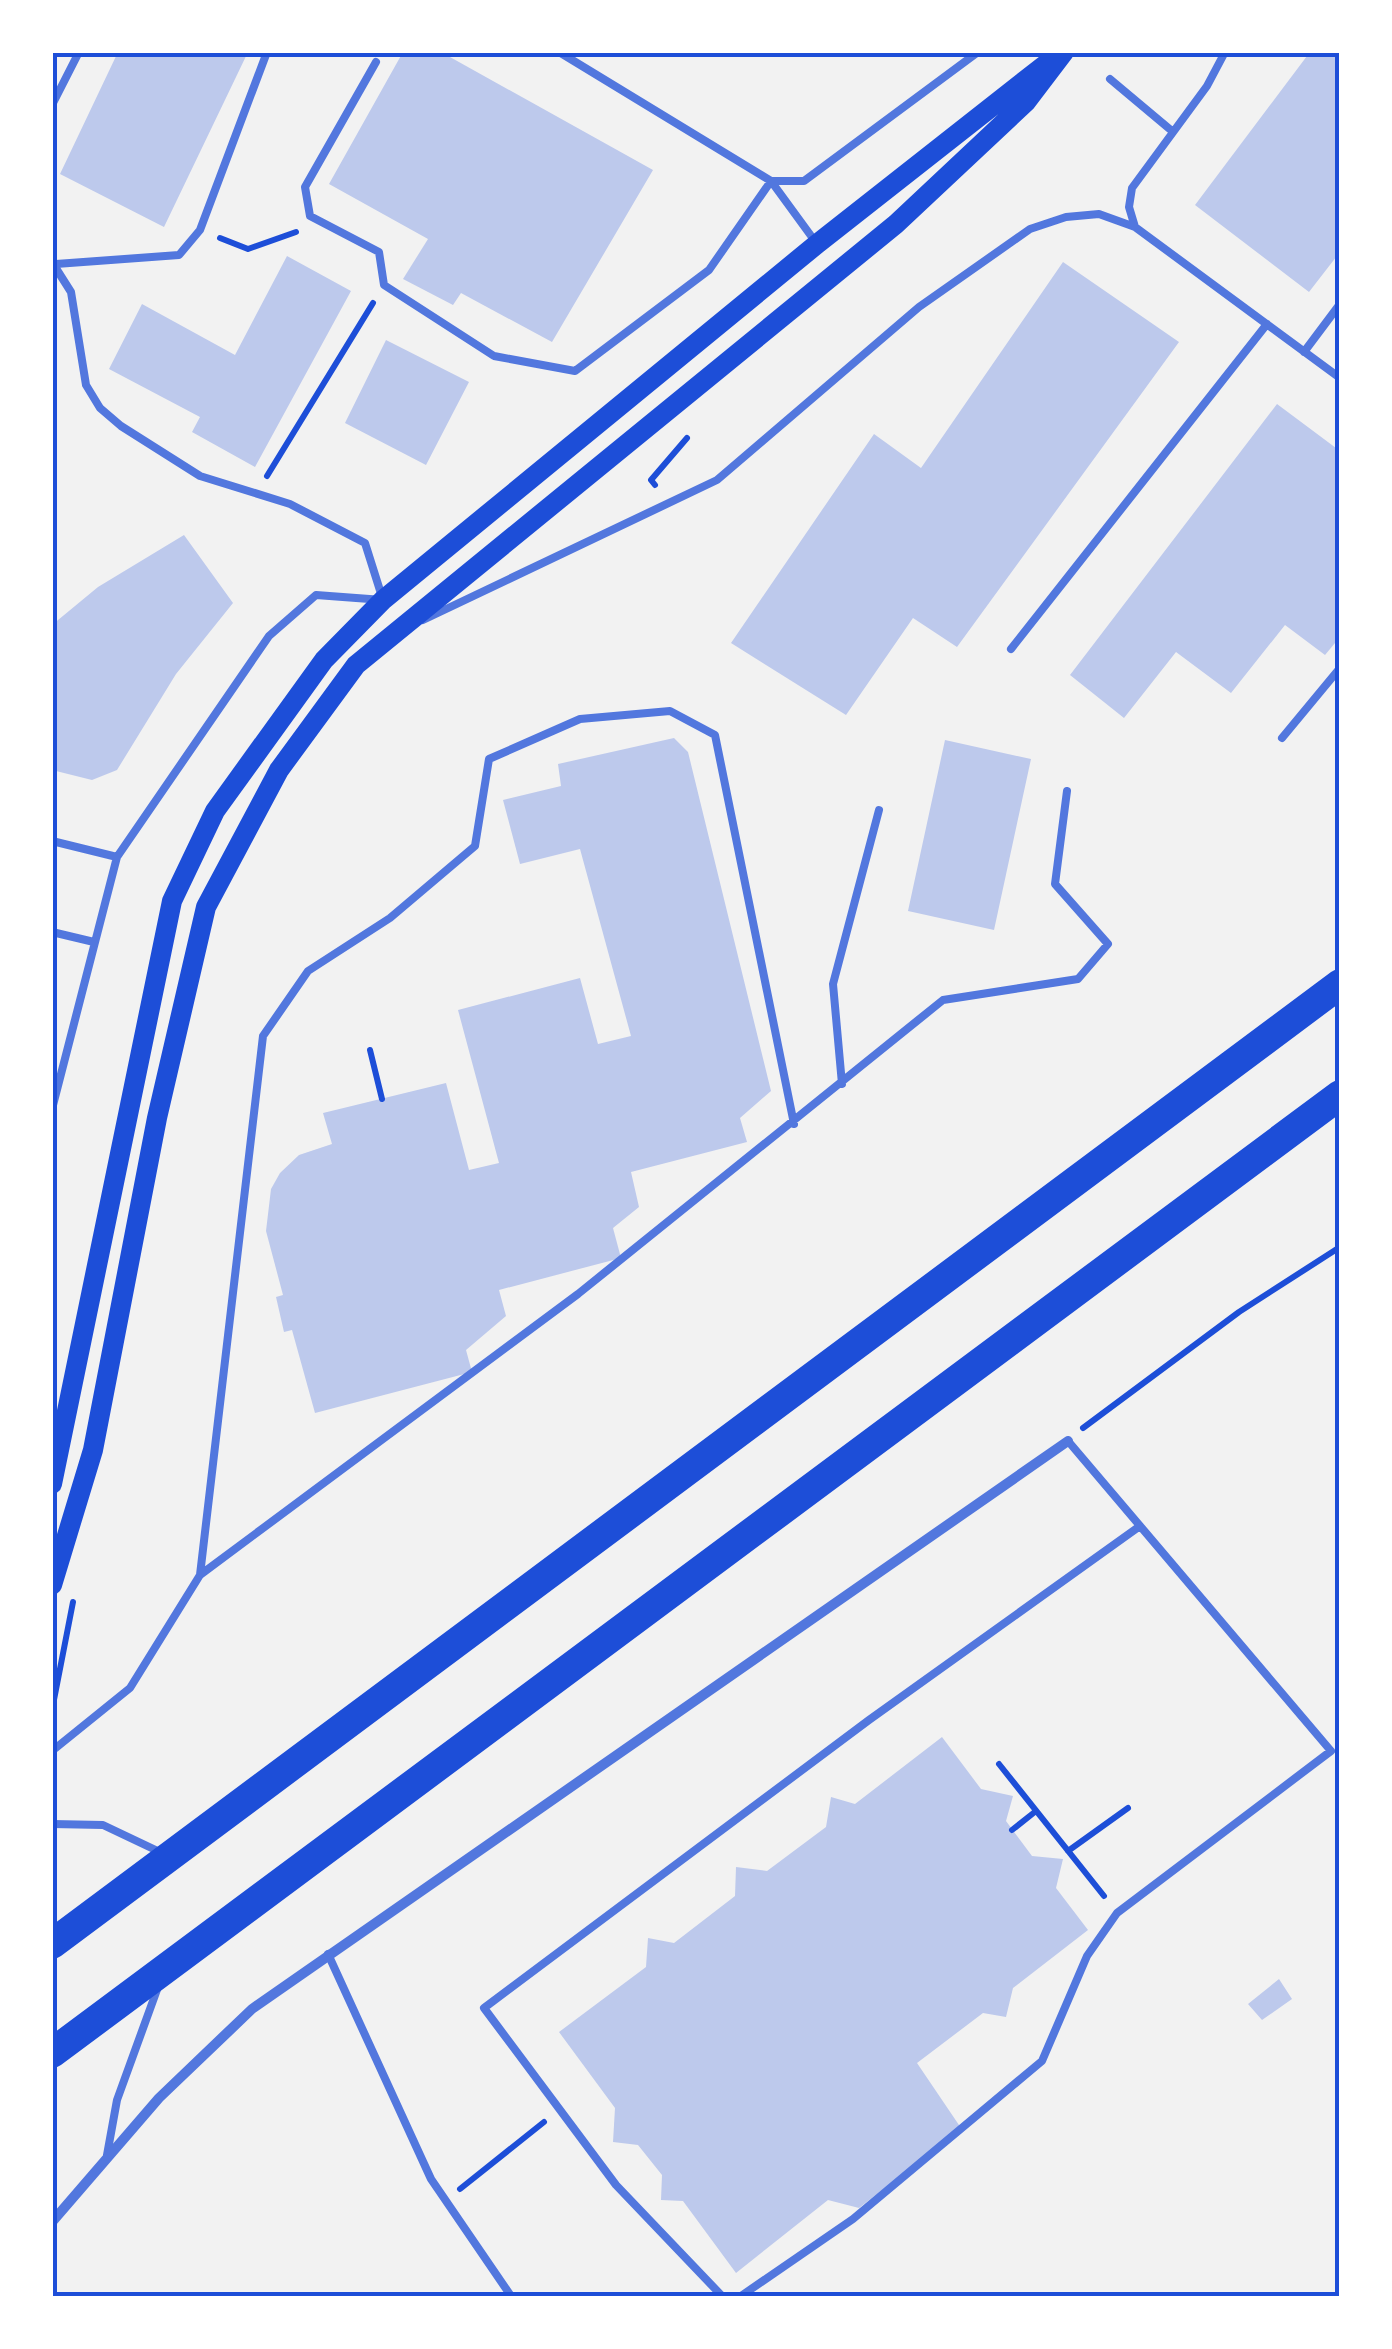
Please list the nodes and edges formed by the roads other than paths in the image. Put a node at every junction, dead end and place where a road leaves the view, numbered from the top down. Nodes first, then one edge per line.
1 (79, 52) edge
2 (268, 52) edge
3 (559, 52) edge
4 (978, 52) edge
5 (1062, 52) edge
6 (1225, 52) edge
7 (376, 62) dead end
8 (1110, 78) dead end
9 (52, 106) edge
10 (1172, 131) junction
11 (771, 181) junction
12 (1135, 226) junction
13 (816, 244) junction
14 (54, 263) edge
15 (809, 298) junction
16 (1340, 304) edge
17 (1267, 324) junction
18 (1304, 352) junction
19 (1340, 378) edge
20 (383, 600) junction
21 (392, 635) junction
22 (1011, 649) dead end
23 (1340, 668) edge
24 (1282, 738) dead end
25 (1067, 791) dead end
26 (879, 810) dead end
27 (52, 841) edge
28 (117, 856) junction
29 (52, 932) edge
30 (94, 942) junction
31 (1340, 984) edge
32 (842, 1084) junction
33 (1340, 1095) edge
34 (52, 1109) edge
35 (794, 1124) junction
36 (1068, 1441) joint
37 (52, 1484) edge
38 (1140, 1526) junction
39 (200, 1575) junction
40 (52, 1585) edge
41 (52, 1751) edge
42 (52, 1824) edge
43 (170, 1857) junction
44 (52, 1944) edge
45 (328, 1954) junction
46 (162, 1974) junction
47 (52, 2054) edge
48 (106, 2161) junction
49 (52, 2222) edge
50 (511, 2296) edge
51 (722, 2296) edge
52 (741, 2296) edge

1 - 9 lane
2 - 14 lane
3 - 11 lane
4 - 11 lane
5 - 13 main road
5 - 15 main road
6 - 10 lane
7 - 11 lane
8 - 10 lane
10 - 12 lane
11 - 13 lane
12 - 17 lane
12 - 21 lane
13 - 15 main road
13 - 20 main road
14 - 20 lane
15 - 21 main road
16 - 18 lane
17 - 18 lane
17 - 22 lane
18 - 19 lane
20 - 28 lane
20 - 37 main road
21 - 40 main road
23 - 24 lane
25 - 32 lane
26 - 32 lane
27 - 28 lane
28 - 30 lane
29 - 30 lane
30 - 34 lane
31 - 43 highway
32 - 35 lane
33 - 46 highway
35 - 39 lane
35 - 39 lane
36 - 38 lane
36 - 45 street
38 - 51 lane
38 - 52 lane
39 - 41 lane
42 - 43 lane
43 - 44 highway
45 - 48 street
45 - 50 lane
46 - 47 highway
46 - 48 lane
48 - 49 street

